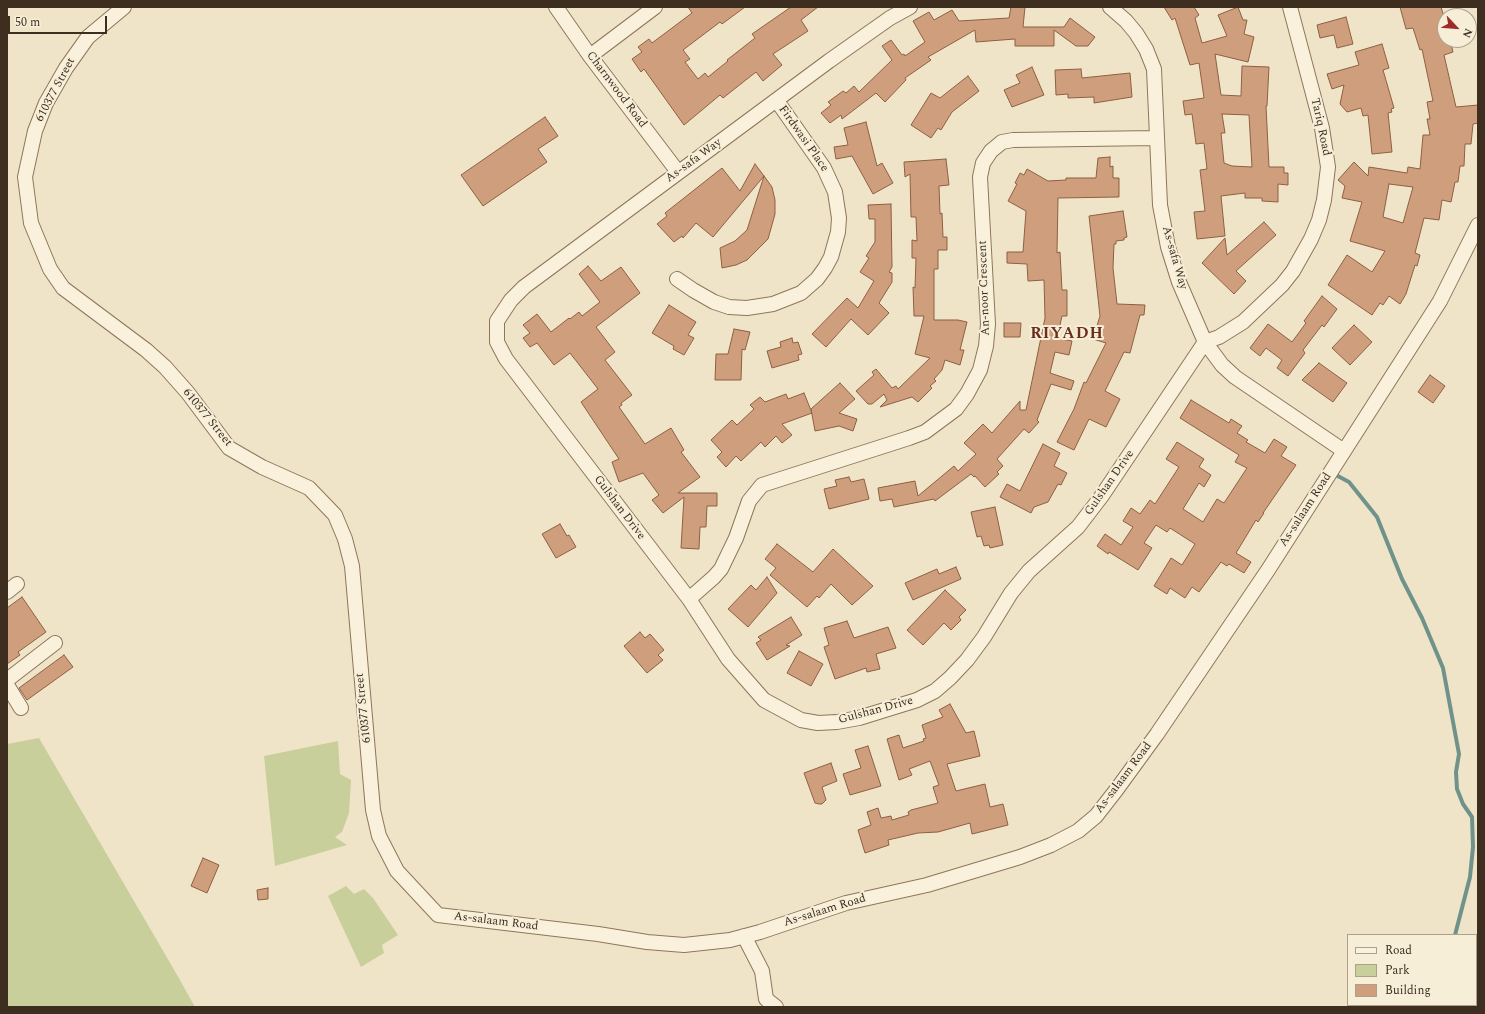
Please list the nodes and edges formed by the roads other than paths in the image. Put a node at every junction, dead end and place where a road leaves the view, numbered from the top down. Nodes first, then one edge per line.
1 (124, 7) edge
2 (556, 7) edge
3 (655, 7) edge
4 (910, 7) edge
5 (1110, 7) edge
6 (1290, 7) edge
7 (590, 56) junction
8 (777, 101) junction
9 (1156, 138) junction
10 (678, 172) junction
11 (1478, 225) edge
12 (677, 279) dead end
13 (496, 331) joint
14 (1205, 342) junction
15 (1344, 451) junction
16 (689, 599) junction
17 (55, 643) dead end
18 (7, 680) edge
19 (7, 685) edge
20 (21, 708) dead end
21 (438, 915) joint
22 (744, 936) junction
23 (776, 1007) edge

1 - 21 street, 610377 Street
2 - 7 street, Charnwood Road
3 - 7 street
4 - 8 street, As-safa Way
5 - 9 street, As-safa Way
6 - 14 street, Tariq Road
7 - 10 street, Charnwood Road
8 - 10 street, As-safa Way
8 - 12 street, Firdwasi Place
9 - 14 street, As-safa Way
9 - 16 street, An-noor Crescent
10 - 13 street, As-safa Way
11 - 15 street, As-salaam Road
13 - 16 street, Gulshan Drive
14 - 15 street, As-safa Way
14 - 16 street, Gulshan Drive
15 - 22 street, As-salaam Road
17 - 18 street
19 - 20 street
21 - 22 street, As-salaam Road
22 - 23 street

